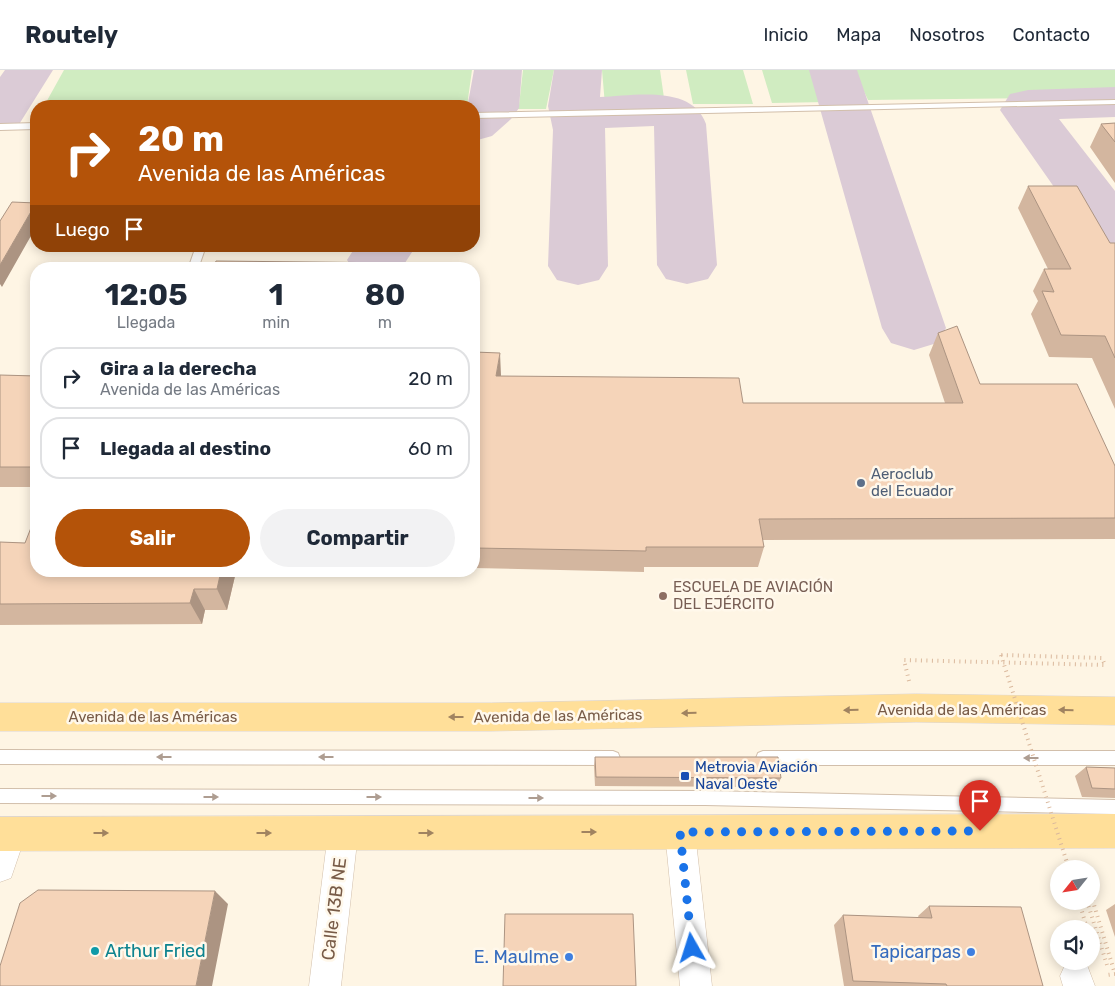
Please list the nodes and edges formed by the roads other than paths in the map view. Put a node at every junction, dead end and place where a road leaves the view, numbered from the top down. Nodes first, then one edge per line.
1 (1115, 102) edge
2 (480, 116) edge
3 (30, 126) edge
4 (0, 127) edge
5 (1115, 711) edge
6 (0, 718) edge
7 (0, 757) edge
8 (627, 758) edge
9 (747, 758) edge
10 (1115, 758) edge
11 (0, 796) edge
12 (1115, 806) edge
13 (1115, 831) edge
14 (680, 832) junction
15 (343, 833) junction
16 (6, 834) edge
17 (0, 867) edge
18 (325, 986) edge
19 (696, 986) edge

1 - 2 lane
3 - 4 lane
5 -> 6 main road, Avenida de las Américas
8 -> 7 lane
10 -> 9 lane
11 -> 12 lane
13 - 14 main road
15 -> 14 main road
14 - 19 street
16 -> 15 main road
15 - 18 street, Calle 13B NE
16 - 17 street

